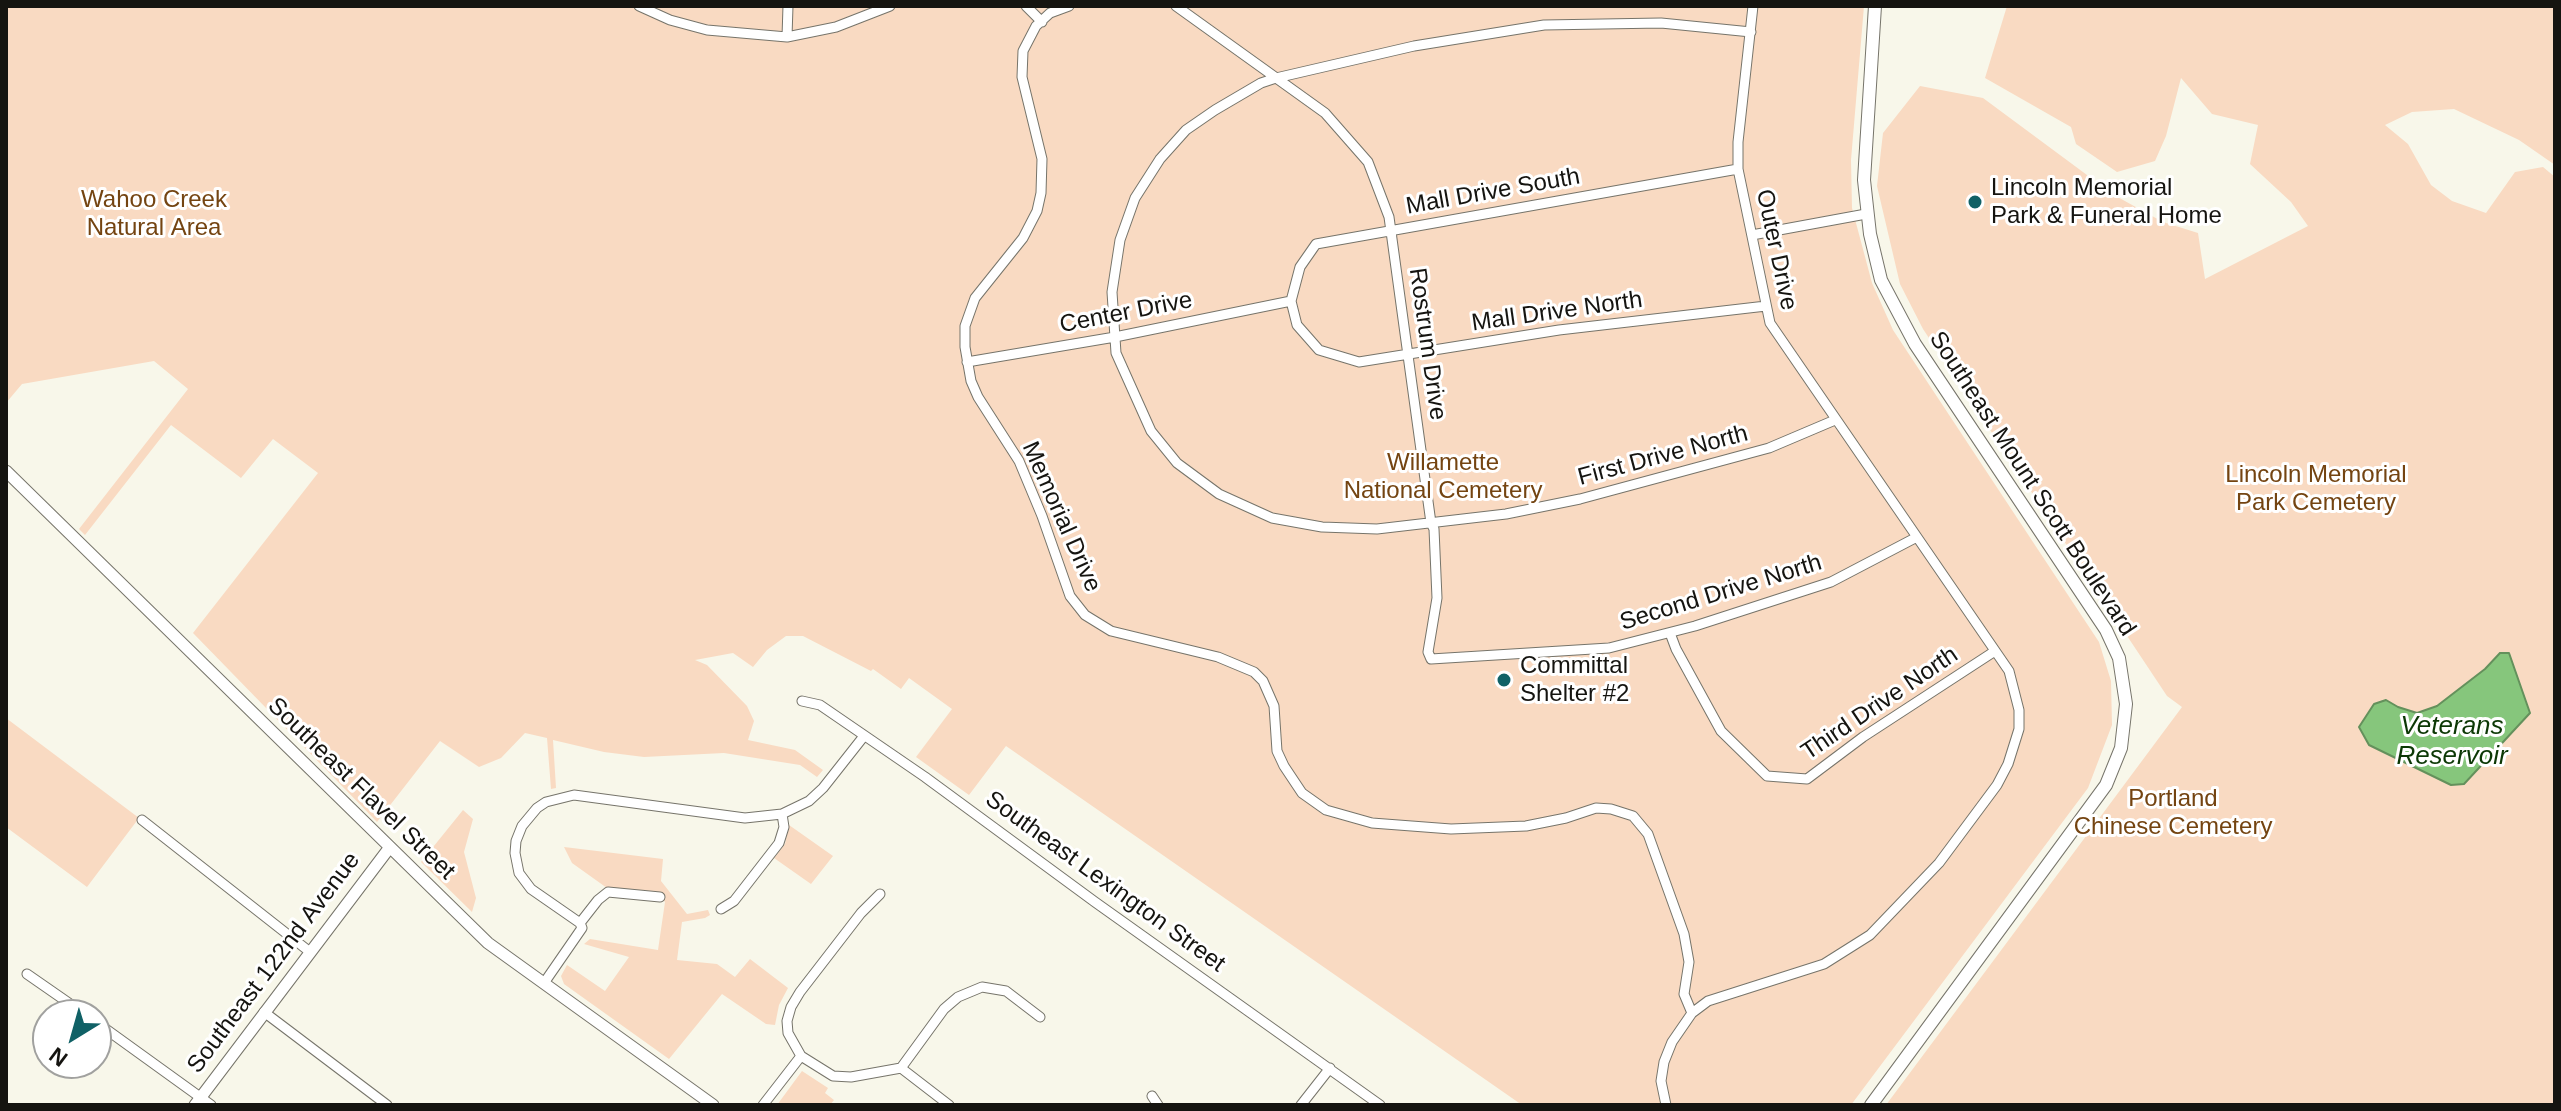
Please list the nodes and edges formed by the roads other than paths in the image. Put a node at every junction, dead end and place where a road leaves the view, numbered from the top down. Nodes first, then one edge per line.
1 (639, 6) edge
2 (788, 6) edge
3 (890, 6) edge
4 (1026, 6) edge
5 (1069, 6) edge
6 (1176, 6) edge
7 (1753, 6) edge
8 (1875, 6) edge
9 (1042, 22) junction
10 (1751, 32) junction
11 (787, 37) junction
12 (1276, 78) junction
13 (1738, 169) junction
14 (1866, 214) junction
15 (1391, 230) junction
16 (1752, 235) junction
17 (1291, 301) junction
18 (1766, 306) junction
19 (1115, 337) junction
20 (1408, 355) junction
21 (967, 362) junction
22 (1835, 420) junction
23 (6, 471) edge
24 (1431, 523) junction
25 (1917, 537) junction
26 (1670, 633) junction
27 (1995, 651) junction
28 (1431, 659) joint
29 (802, 701) dead end
30 (864, 736) junction
31 (782, 814) junction
32 (142, 820) dead end
33 (390, 847) junction
34 (880, 894) dead end
35 (660, 897) dead end
36 (721, 909) dead end
37 (580, 923) junction
38 (310, 952) junction
39 (27, 974) dead end
40 (544, 983) junction
41 (63, 999) edge
42 (264, 1012) junction
43 (1692, 1013) junction
44 (1040, 1017) dead end
45 (112, 1034) edge
46 (801, 1056) junction
47 (901, 1068) junction
48 (1330, 1068) junction
49 (198, 1101) edge
50 (211, 1105) edge
51 (387, 1105) edge
52 (713, 1105) edge
53 (763, 1105) edge
54 (949, 1105) edge
55 (1301, 1105) edge
56 (1380, 1105) edge
57 (1666, 1105) edge
58 (1871, 1105) edge

1 - 11 street
2 - 11 street
3 - 11 street
4 - 9 street
5 - 9 street
6 - 12 street
7 - 10 street, Outer Drive
8 - 14 main road, Southeast Mount Scott Boulevard
9 - 21 street, Memorial Drive
10 - 12 street, First Drive North
10 - 13 street, Outer Drive
12 - 15 street, Rostrum Drive
12 - 19 street, First Drive North
13 - 15 street, Mall Drive South
13 - 16 street, Outer Drive
14 - 16 street
14 - 58 main road, Southeast Mount Scott Boulevard
15 - 17 street, Mall Drive South
15 - 20 street, Rostrum Drive
16 - 18 street, Outer Drive
17 - 19 street, Center Drive
17 - 20 street, Mall Drive North
18 - 20 street, Mall Drive North
18 - 22 street, Outer Drive
19 - 21 street, Center Drive
19 - 24 street, First Drive North
20 - 24 street, Rostrum Drive
21 - 43 street, Memorial Drive
22 - 24 street, First Drive North
22 - 25 street, Outer Drive
23 - 33 street, Southeast Flavel Street
24 - 28 street, Rostrum Drive
25 - 26 street, Second Drive North
25 - 27 street, Outer Drive
26 - 27 street, Third Drive North
26 - 28 street, Second Drive North
27 - 43 street, Outer Drive
29 - 30 street, Southeast Lexington Street
30 - 31 street
30 - 48 street, Southeast Lexington Street
31 - 36 street
31 - 37 street
32 - 38 street
33 - 38 street, Southeast 122nd Avenue
33 - 40 street, Southeast Flavel Street
34 - 46 street
35 - 37 street
37 - 40 street
38 - 42 street, Southeast 122nd Avenue
39 - 41 street
40 - 52 street, Southeast Flavel Street
42 - 49 street, Southeast 122nd Avenue
42 - 51 street
43 - 57 street
44 - 47 street
45 - 49 street
46 - 47 street
46 - 53 street
47 - 54 street
48 - 55 street
48 - 56 street, Southeast Lexington Street
49 - 50 street

